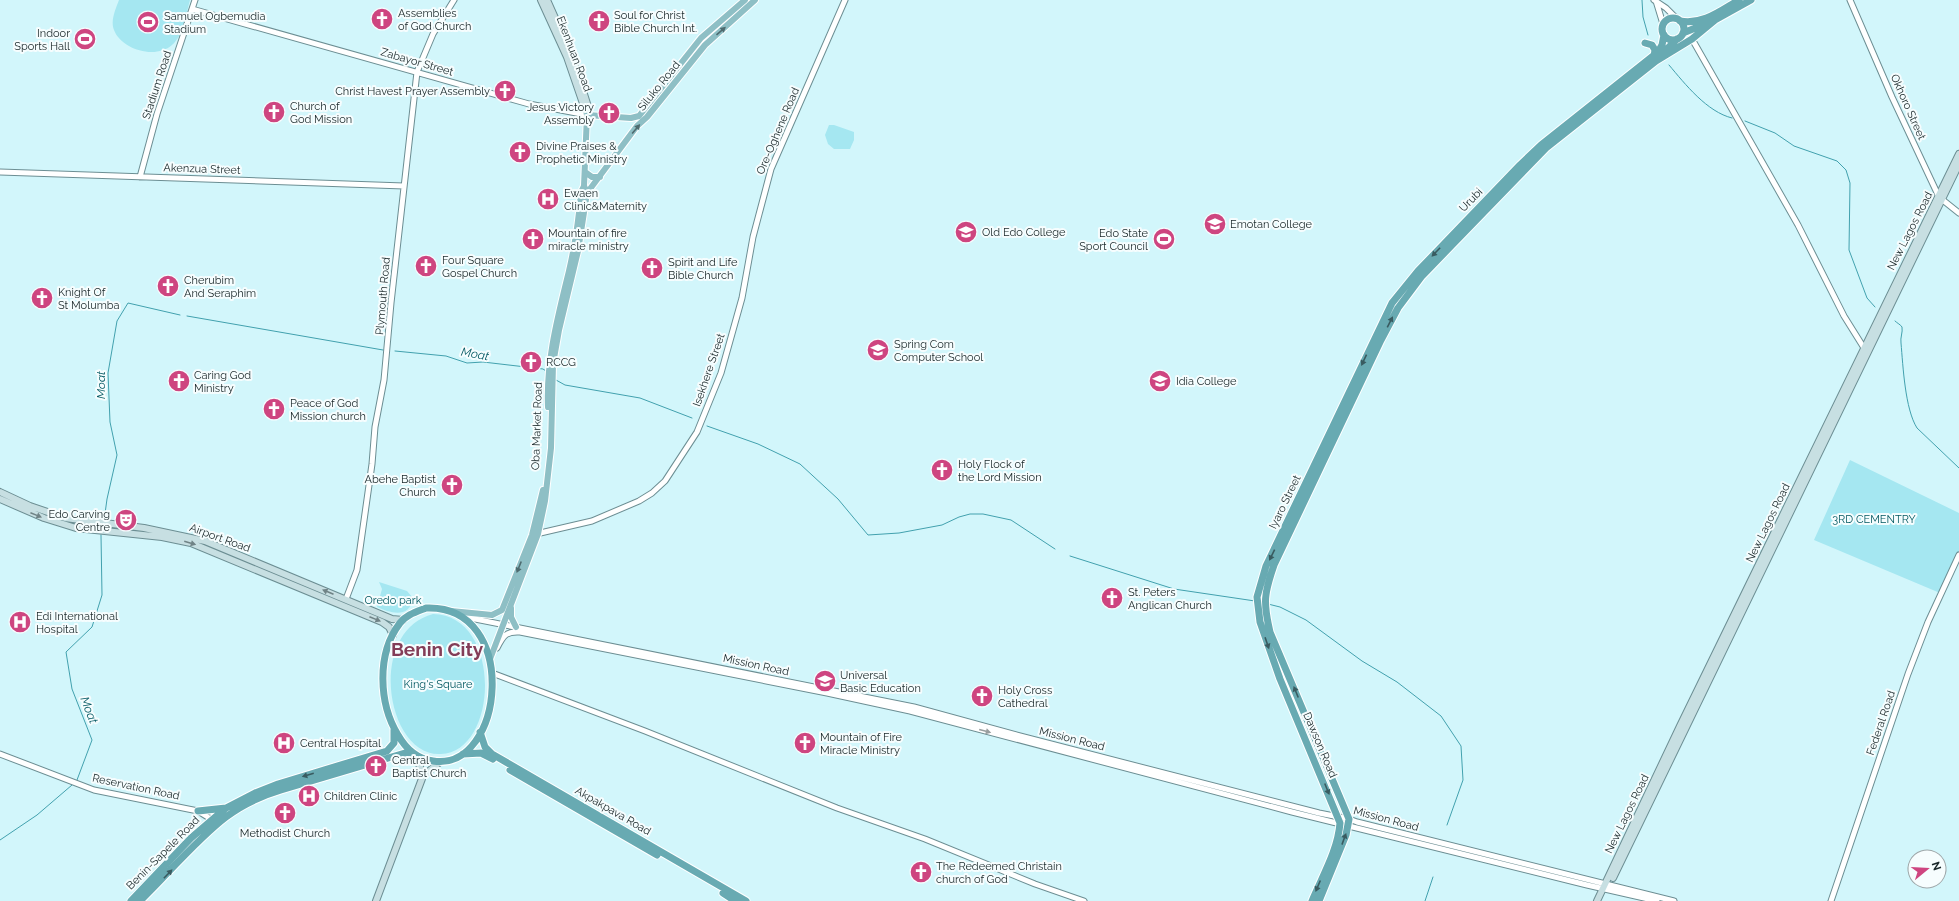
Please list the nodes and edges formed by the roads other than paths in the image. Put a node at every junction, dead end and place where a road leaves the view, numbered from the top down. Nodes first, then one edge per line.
1 (195, 0) edge
2 (454, 0) edge
3 (541, 0) edge
4 (547, 0) edge
5 (745, 0) edge
6 (755, 0) edge
7 (846, 0) edge
8 (1739, 0) edge
9 (1751, 0) edge
10 (1850, 0) edge
11 (1655, 1) edge
12 (192, 9) junction
13 (1678, 20) junction
14 (1715, 20) junction
15 (1663, 24) junction
16 (1683, 33) junction
17 (1664, 35) junction
18 (1677, 39) junction
19 (1692, 39) junction
20 (1645, 43) dead end
21 (1655, 59) junction
22 (417, 72) junction
23 (587, 115) junction
24 (639, 116) joint
25 (1959, 154) edge
26 (1959, 164) edge
27 (0, 172) edge
28 (585, 172) junction
29 (140, 177) junction
30 (600, 177) junction
31 (404, 186) junction
32 (584, 186) junction
33 (587, 193) junction
34 (1941, 198) junction
35 (1959, 213) edge
36 (742, 298) joint
37 (1864, 348) junction
38 (1340, 420) junction
39 (0, 492) edge
40 (0, 499) edge
41 (535, 534) junction
42 (1959, 554) edge
43 (1261, 597) junction
44 (346, 599) junction
45 (511, 605) junction
46 (451, 611) junction
47 (460, 616) junction
48 (403, 620) junction
49 (503, 624) junction
50 (516, 627) junction
51 (393, 635) junction
52 (491, 656) junction
53 (492, 673) junction
54 (393, 728) junction
55 (480, 732) junction
56 (0, 754) edge
57 (460, 754) junction
58 (415, 755) junction
59 (440, 762) junction
60 (423, 776) junction
61 (226, 808) junction
62 (200, 812) junction
63 (222, 816) junction
64 (1339, 821) junction
65 (1348, 822) junction
66 (212, 823) junction
67 (1607, 887) junction
68 (131, 901) edge
69 (140, 901) edge
70 (376, 901) edge
71 (735, 901) edge
72 (746, 901) edge
73 (1084, 901) edge
74 (1312, 901) edge
75 (1320, 901) edge
76 (1597, 901) edge
77 (1602, 901) edge
78 (1658, 901) edge
79 (1674, 901) edge
80 (1831, 901) edge

1 - 12 street, Stadium Road
2 - 22 street, Plymouth Road
3 - 23 main road, Ekenhuan Road
4 - 23 main road, Ekenhuan Road
5 - 24 main road, Siluko Road
30 -> 6 main road, Siluko Road
7 - 36 street, Ore-Oghene Road
8 - 13 highway
9 - 14 highway
10 - 34 street, Okhoro Street
11 - 13 street
11 - 15 street
12 - 22 street, Zabayor Street
12 - 29 street, Stadium Road
13 - 15 highway
13 - 16 highway
14 - 16 highway
14 - 19 highway
15 - 17 highway
16 - 18 highway
17 - 18 highway
17 - 21 highway, Urubi
18 - 21 highway
19 - 21 highway
19 - 37 street
20 - 21 highway
38 -> 21 highway, Urubi
21 -> 38 highway, Urubi
22 - 23 street, Zabayor Street
22 - 31 street, Plymouth Road
23 - 24 main road, Zabayor Street
23 - 28 main road, Ekenhuan Road
25 - 34 main road, New Lagos Road
26 - 34 main road, New Lagos Road
27 - 29 street, Akenzua Street
28 - 30 main road
28 - 32 main road, Ekenhuan Road
29 - 31 street, Akenzua Street
30 - 33 main road, Siluko Road
31 - 44 street, Plymouth Road
32 - 33 main road, Ekenhuan Road
32 - 41 main road, Oba Market Road
33 - 41 main road, Oba Market Road
34 - 35 street, Okhoro Street
34 - 37 main road, New Lagos Road
34 - 67 main road, New Lagos Road
36 - 41 street, Isekhere Street
37 - 67 main road, New Lagos Road
38 - 43 highway, Iyaro Street
44 -> 39 main road, Airport Road
40 -> 51 main road, Airport Road
41 - 45 main road, Oba Market Road
41 -> 46 main road, Oba Market Road
42 - 80 street, Federal Road
43 -> 64 highway, Dawson Road
65 -> 43 highway, Dawson Road
44 - 48 main road, Airport Road
45 - 49 main road, Oba Market Road
45 - 50 main road
46 - 47 highway
46 - 48 highway
47 - 49 street, Mission Road
47 - 52 highway
48 - 51 highway
49 - 50 street, Mission Road
49 - 52 main road, Oba Market Road
50 - 64 street, Mission Road
51 - 54 highway
52 - 53 highway
52 -> 64 street, Mission Road
53 - 55 highway
53 - 73 street
54 - 58 highway
54 -> 61 highway, Benin-Sapele Road
55 - 57 highway
55 - 72 highway, Akpakpava Road
56 - 62 street, Reservation Road
57 - 59 highway
57 - 71 highway, Akpakpava Road
58 - 59 highway
58 - 60 main road
58 - 63 highway, Benin-Sapele Road
59 - 60 main road
60 - 70 main road
61 - 62 highway
61 - 63 highway, Benin-Sapele Road
62 - 63 street, Reservation Road
62 - 66 highway
63 - 66 highway, Benin-Sapele Road
64 - 65 street, Mission Road
64 -> 74 highway
65 - 67 street, Mission Road
75 -> 65 highway
66 - 68 highway, Benin-Sapele Road
69 -> 66 highway, Benin-Sapele Road
67 - 76 main road, New Lagos Road
67 - 77 main road, New Lagos Road
67 - 78 street, Mission Road
67 - 79 street, Mission Road

